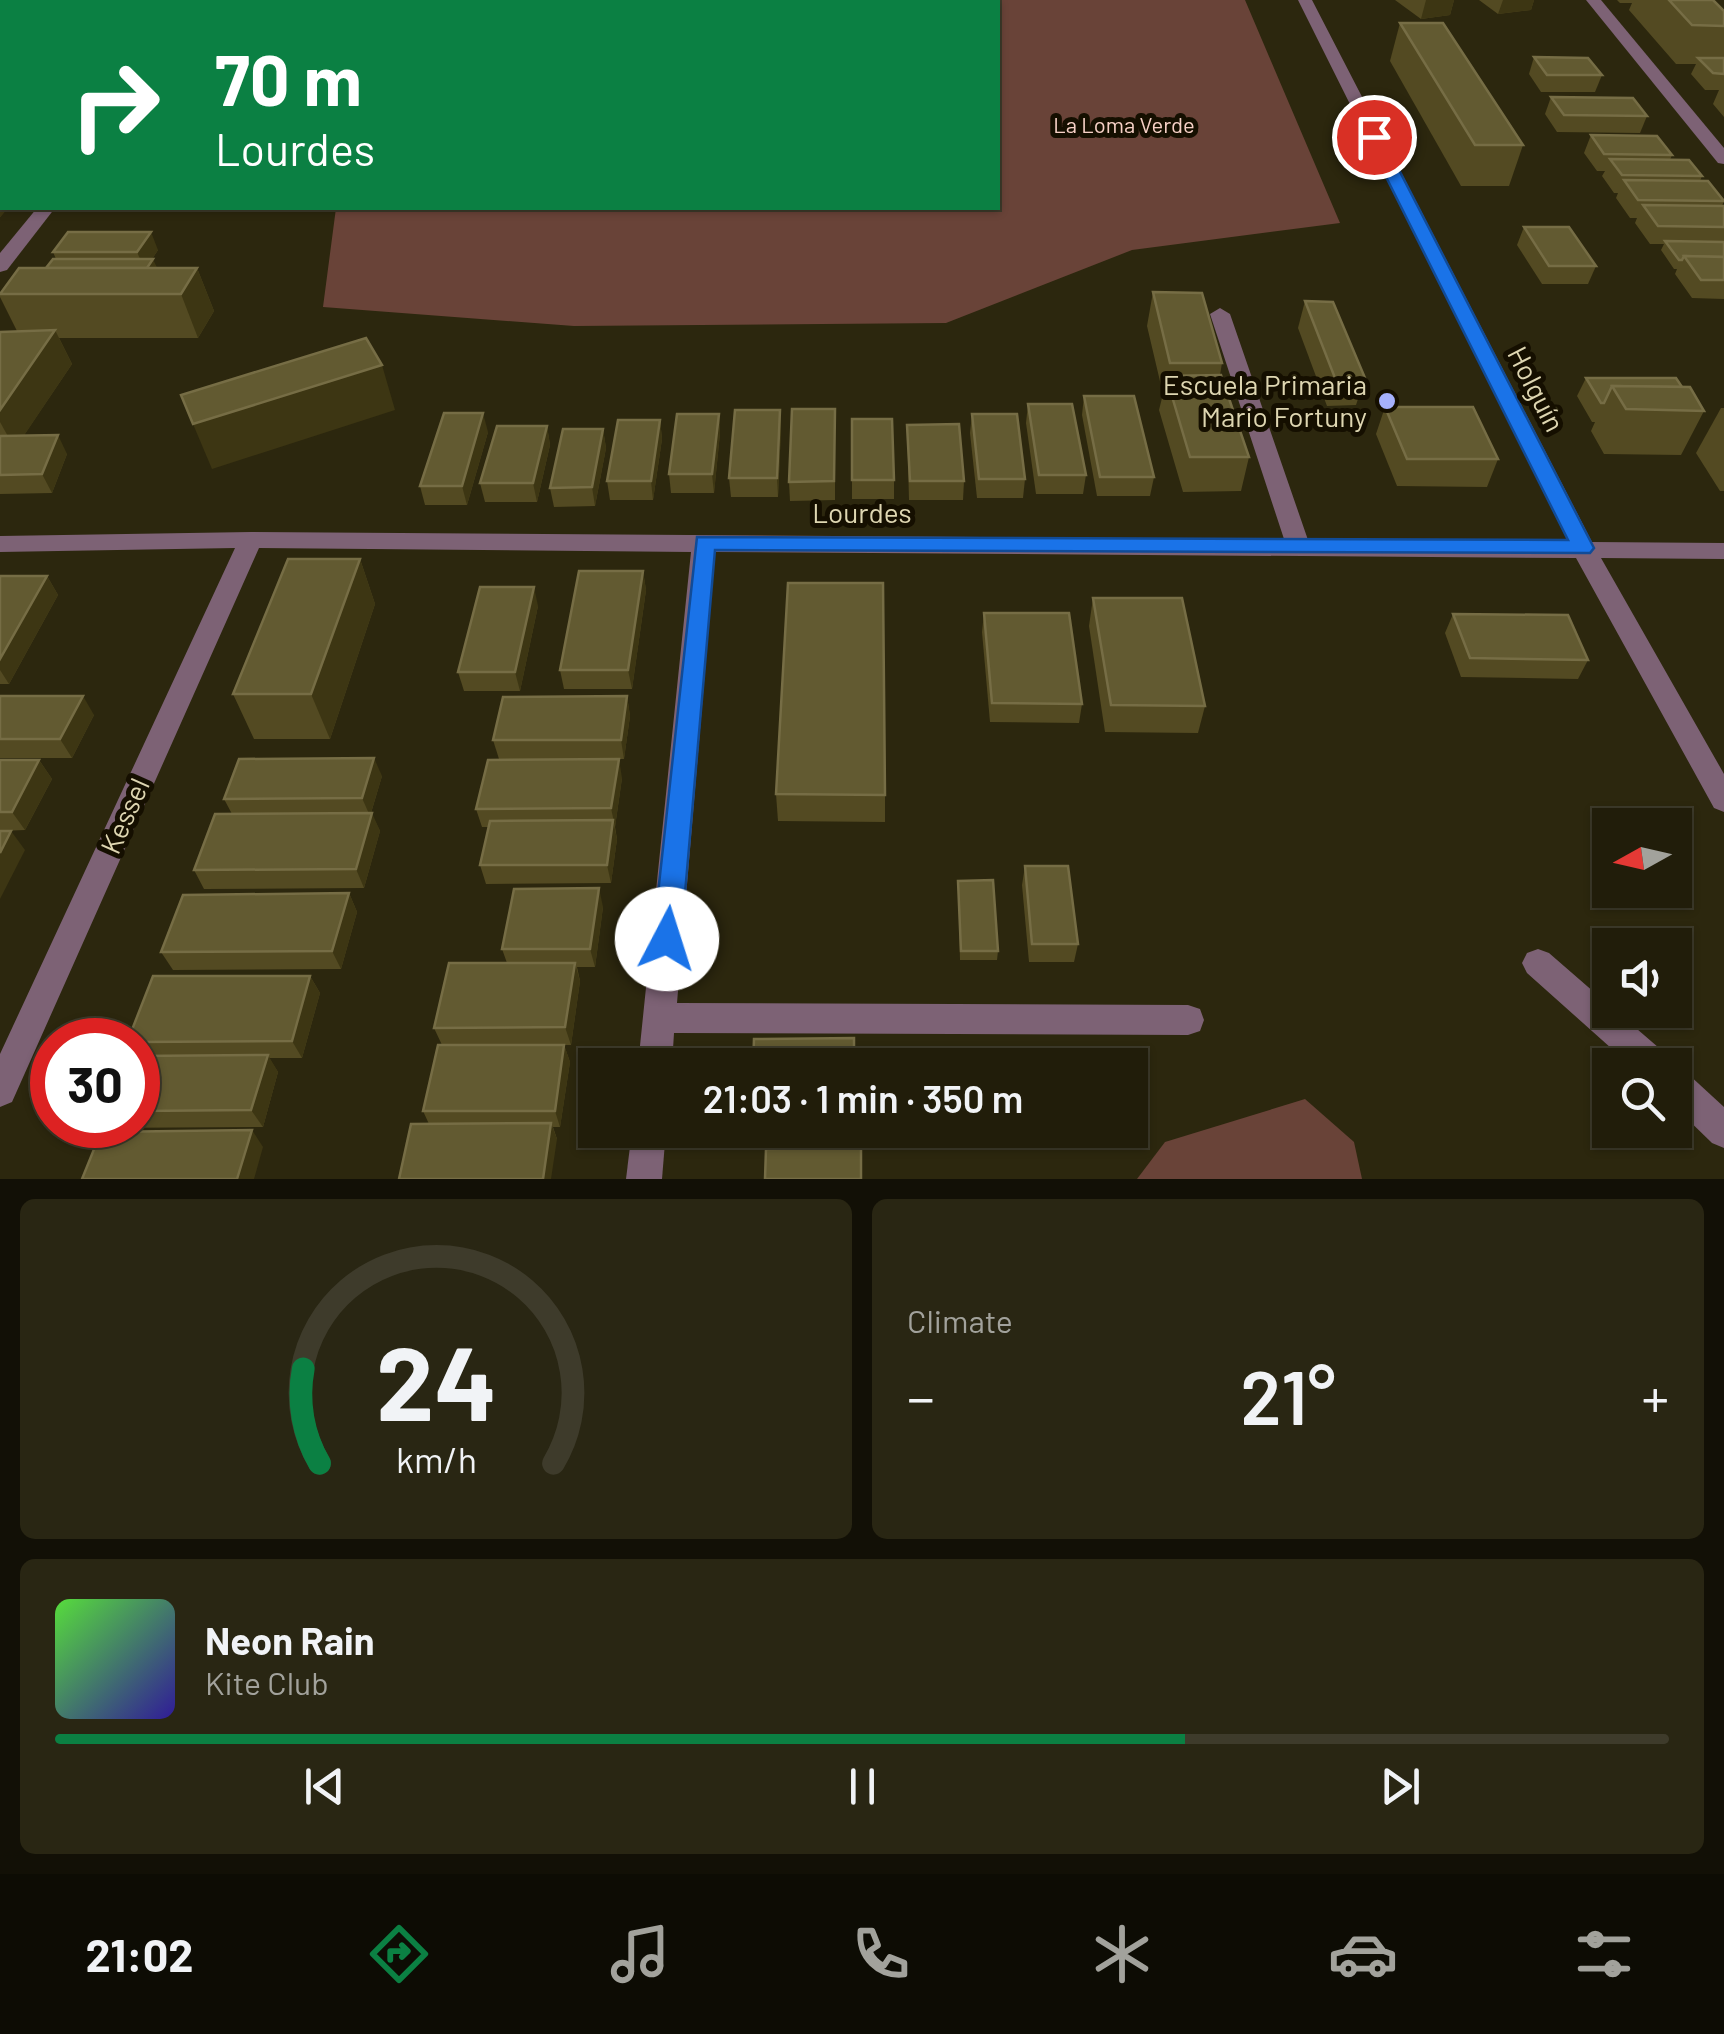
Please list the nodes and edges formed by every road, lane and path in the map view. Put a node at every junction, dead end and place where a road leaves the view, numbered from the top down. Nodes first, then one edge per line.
1 (1304, 0) edge
2 (1593, 0) edge
3 (1724, 159) edge
4 (44, 210) edge
5 (0, 266) edge
6 (1220, 314) dead end
7 (251, 540) junction
8 (704, 542) junction
9 (0, 544) edge
10 (1298, 546) junction
11 (1582, 548) junction
12 (1724, 551) edge
13 (1724, 800) edge
14 (1538, 962) dead end
15 (660, 1018) junction
16 (1188, 1020) dead end
17 (657, 1048) edge
18 (1635, 1048) edge
19 (0, 1091) edge
20 (1692, 1100) edge
21 (1724, 1131) edge
22 (647, 1148) edge
23 (644, 1179) edge

1 - 11 street, Holguín
2 - 3 street
4 - 5 street
6 - 10 street
7 - 8 street, Lourdes
7 - 9 street, Lourdes
7 - 19 street, Kessel
8 - 10 street, Lourdes
8 - 15 street
10 - 11 street, Lourdes
11 - 12 street, Lourdes
11 - 13 street, Holguín
14 - 18 street
15 - 16 street
15 - 17 street
20 - 21 street
22 - 23 street

